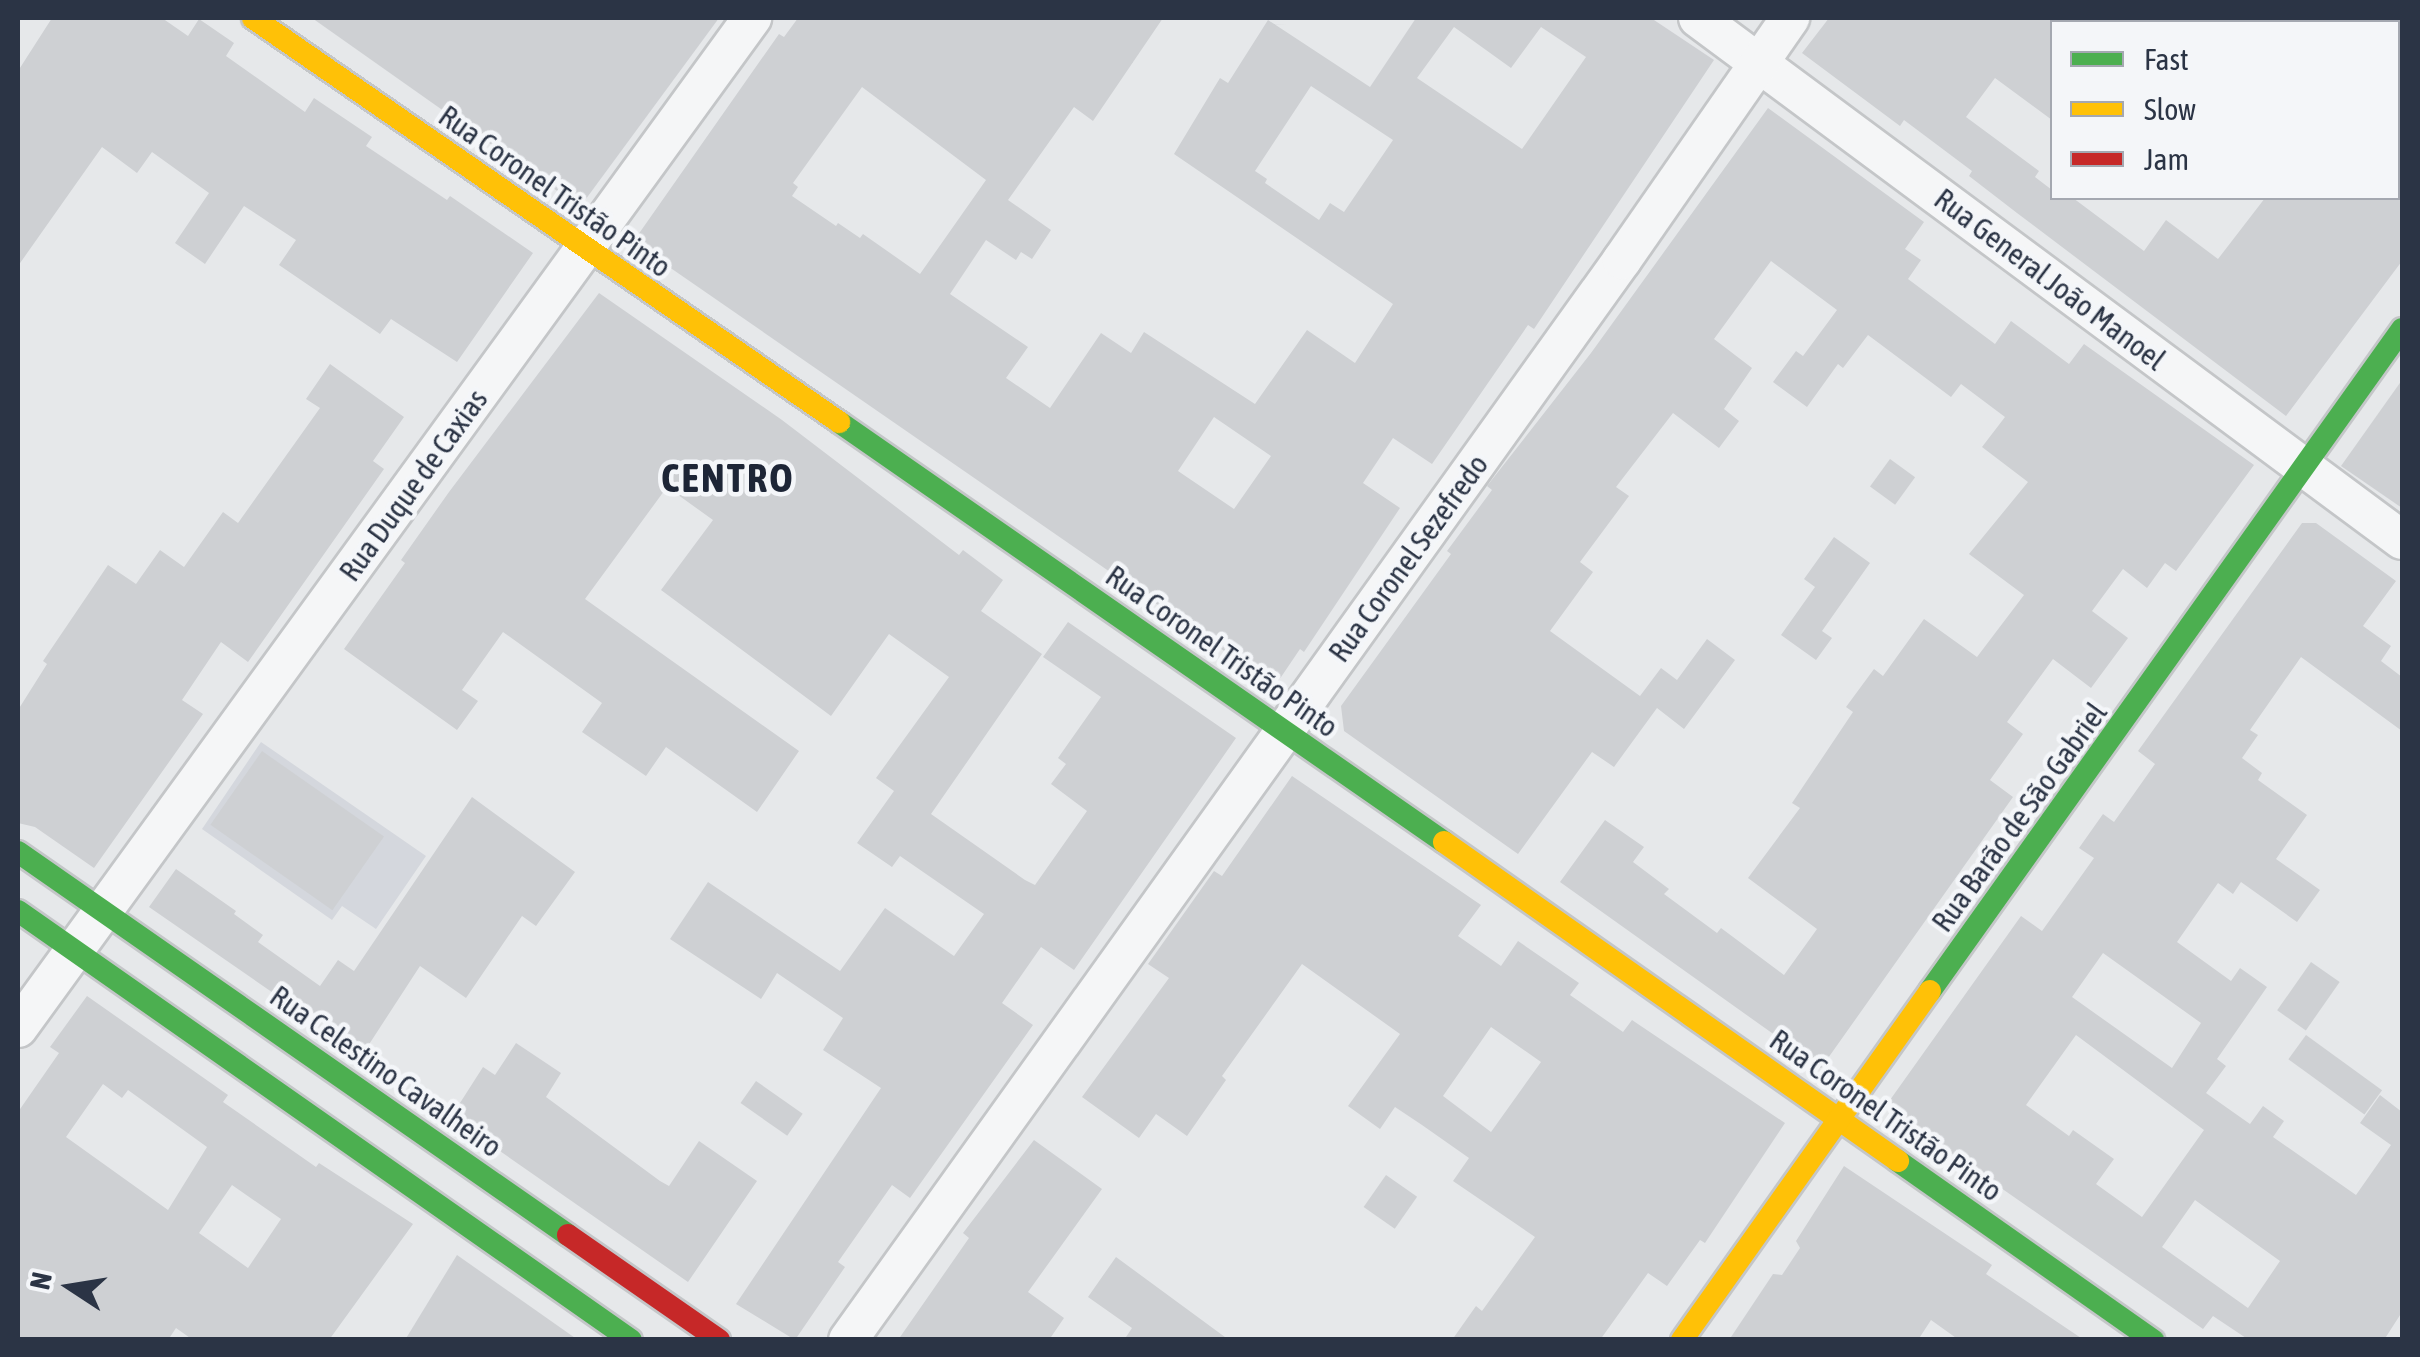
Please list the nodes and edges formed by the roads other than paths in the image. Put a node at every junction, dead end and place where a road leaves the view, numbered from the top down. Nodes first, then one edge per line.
1 (253, 18) edge
2 (752, 18) edge
3 (1698, 18) edge
4 (1790, 18) edge
5 (1758, 62) junction
6 (584, 248) junction
7 (2402, 328) edge
8 (2305, 469) junction
9 (2402, 540) edge
10 (1284, 730) junction
11 (22, 865) edge
12 (18, 911) edge
13 (102, 911) junction
14 (74, 952) junction
15 (18, 1028) edge
16 (1840, 1119) junction
17 (632, 1340) edge
18 (719, 1340) edge
19 (848, 1340) edge
20 (1682, 1340) edge
21 (2153, 1340) edge

1 - 6 main road, Rua Coronel Tristão Pinto
2 - 6 street, Rua Duque de Caxias
3 - 5 street, Rua General João Manoel
4 - 5 street, Rua Coronel Sezefredo
5 - 8 street, Rua General João Manoel
5 - 10 street, Rua Coronel Sezefredo
6 - 10 main road, Rua Coronel Tristão Pinto
6 - 13 street, Rua Duque de Caxias
7 - 8 main road, Rua Barão de São Gabriel
8 - 9 street, Rua General João Manoel
8 - 16 main road, Rua Barão de São Gabriel
10 - 16 main road, Rua Coronel Tristão Pinto
10 - 19 street, Rua Coronel Sezefredo
11 - 13 main road, Rua Celestino Cavalheiro
12 - 14 main road
13 - 14 street, Rua Duque de Caxias
13 - 18 main road, Rua Celestino Cavalheiro
14 - 15 street, Rua Duque de Caxias
14 - 17 main road
16 - 20 main road, Rua Barão de São Gabriel
16 - 21 main road, Rua Coronel Tristão Pinto

